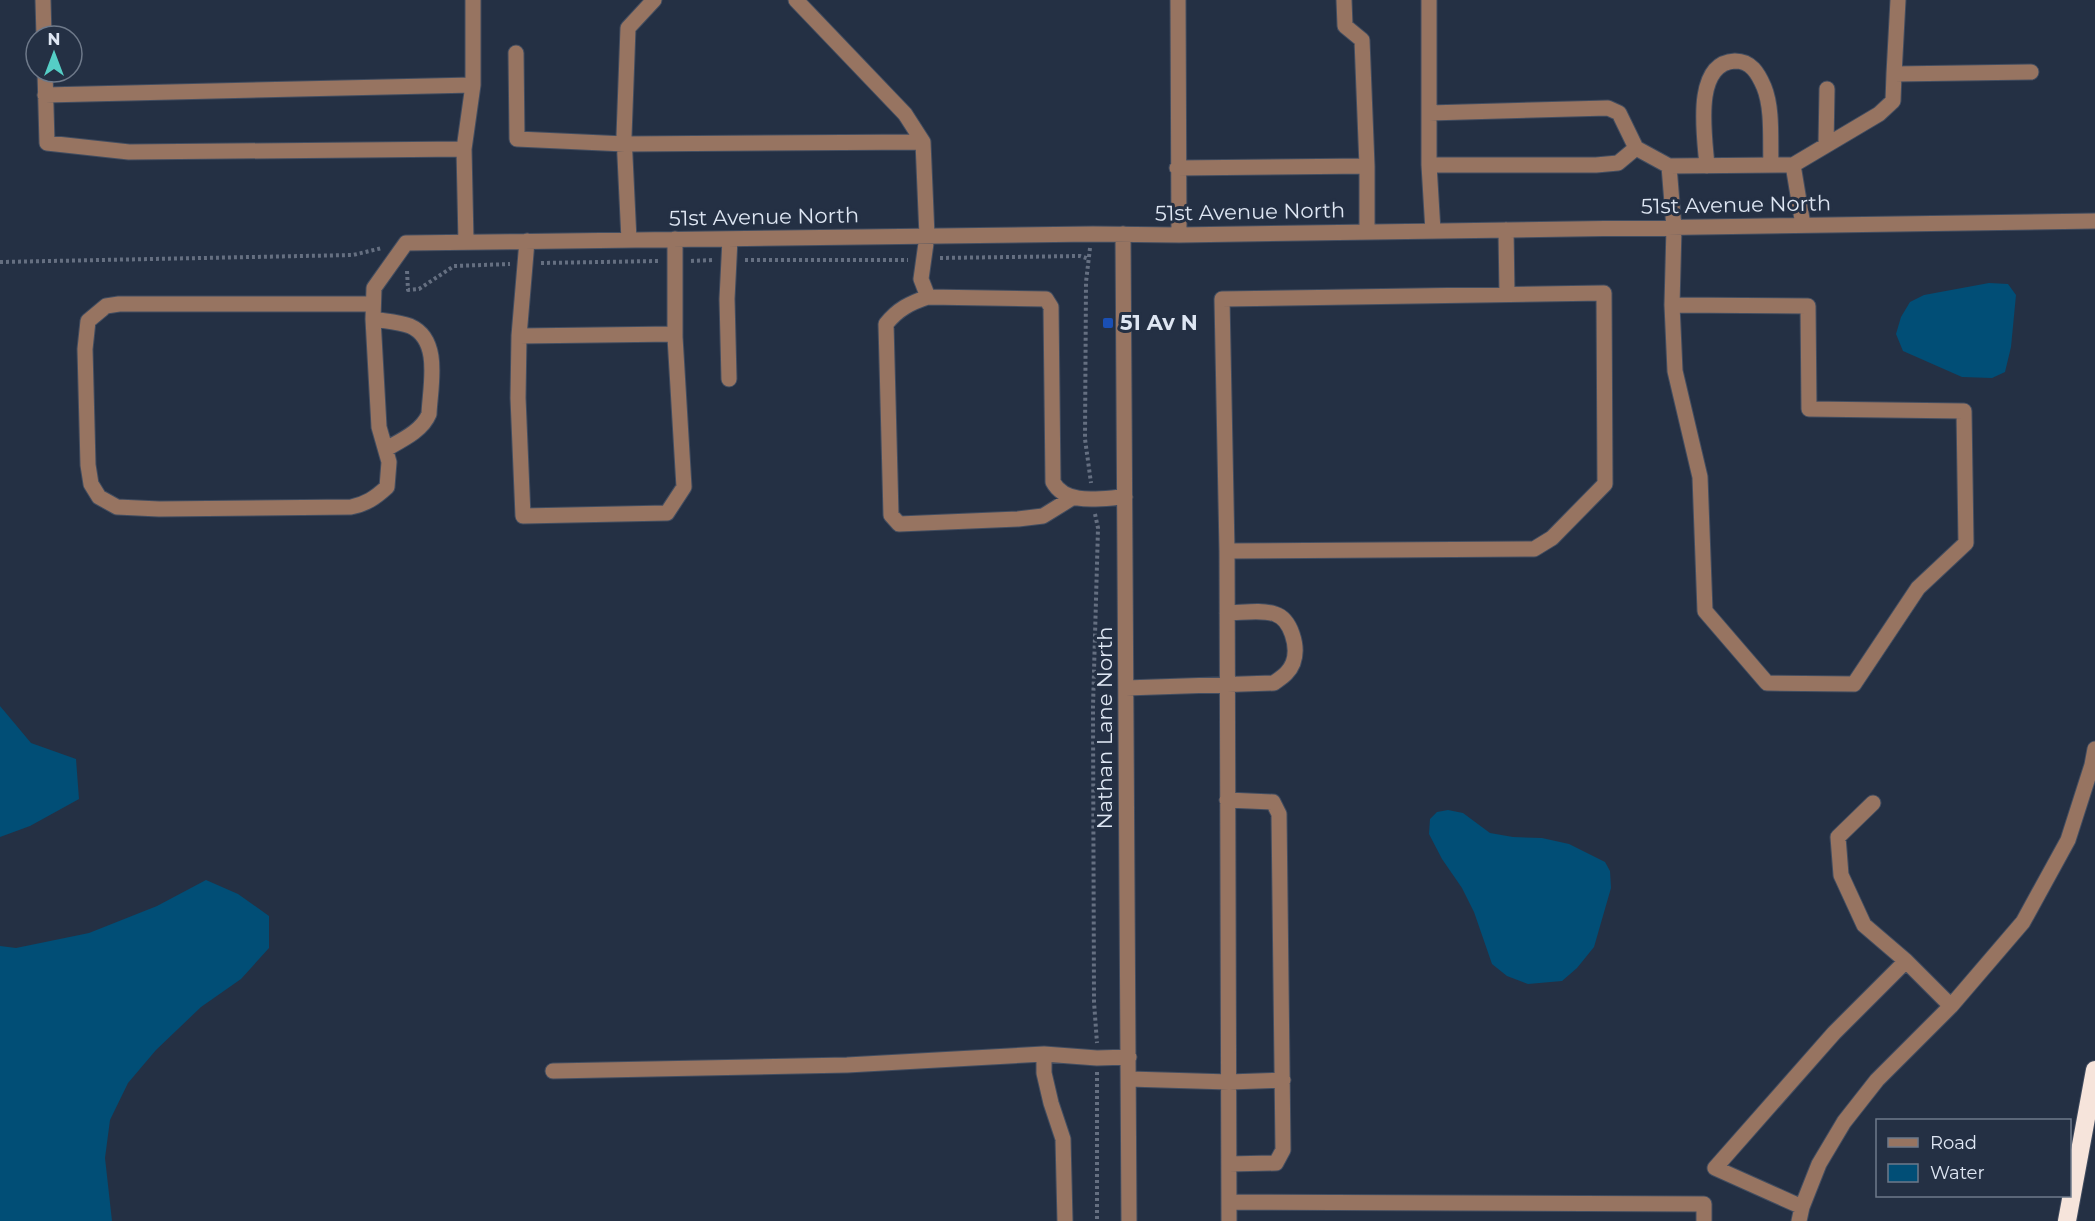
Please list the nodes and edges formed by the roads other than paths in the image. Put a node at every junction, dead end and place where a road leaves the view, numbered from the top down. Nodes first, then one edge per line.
1 (43, 0) edge
2 (472, 0) edge
3 (654, 0) edge
4 (796, 0) edge
5 (1178, 0) edge
6 (1344, 0) edge
7 (1429, 0) edge
8 (1898, 0) edge
9 (44, 24) edge
10 (516, 53) dead end
11 (2031, 72) dead end
12 (1894, 74) junction
13 (45, 84) edge
14 (473, 85) junction
15 (1827, 89) dead end
16 (45, 95) junction
17 (1429, 113) junction
18 (922, 142) junction
19 (625, 144) junction
20 (1826, 146) junction
21 (1635, 148) junction
22 (464, 149) junction
23 (1429, 165) junction
24 (1771, 165) junction
25 (1793, 165) junction
26 (1367, 166) junction
27 (1669, 166) junction
28 (1707, 166) junction
29 (1177, 168) junction
30 (2095, 221) edge
31 (1803, 225) junction
32 (1674, 228) junction
33 (1506, 230) junction
34 (1433, 231) junction
35 (1367, 232) junction
36 (1123, 234) junction
37 (1179, 235) junction
38 (927, 236) junction
39 (675, 239) junction
40 (730, 239) junction
41 (629, 240) junction
42 (527, 241) junction
43 (466, 242) junction
44 (1507, 294) junction
45 (928, 297) junction
46 (1672, 305) junction
47 (373, 312) junction
48 (675, 334) junction
49 (519, 336) junction
50 (729, 379) dead end
51 (386, 449) junction
52 (1072, 498) junction
53 (1125, 498) junction
54 (1227, 551) junction
55 (1227, 613) junction
56 (1227, 683) junction
57 (1126, 688) junction
58 (2095, 749) edge
59 (1227, 800) junction
60 (1873, 803) dead end
61 (1906, 961) junction
62 (1951, 1006) junction
63 (1044, 1054) junction
64 (1128, 1057) junction
65 (2095, 1070) edge
66 (553, 1071) dead end
67 (1128, 1079) junction
68 (1282, 1080) junction
69 (1229, 1082) junction
70 (1229, 1164) junction
71 (1229, 1202) junction
72 (1801, 1214) edge
73 (1065, 1221) edge
74 (1130, 1221) edge
75 (1229, 1221) edge
76 (1704, 1221) edge
77 (2067, 1221) edge

1 - 9 street
2 - 14 street
3 - 19 street
4 - 18 street
5 - 29 street
6 - 26 street
7 - 17 street
8 - 12 street
10 - 19 street
11 - 12 street
12 - 20 street
13 - 16 street
14 - 16 street
14 - 22 street
15 - 20 street
16 - 22 street
17 - 21 street
17 - 23 street
18 - 19 street
18 - 38 street
19 - 41 street
20 - 25 street
21 - 23 street
21 - 27 street
22 - 43 street
23 - 34 street
24 - 25 street
24 - 28 street
24 - 28 street
25 - 31 street
26 - 29 street
26 - 35 street
27 - 28 street
27 - 32 street
29 - 37 street
30 - 31 street, 51st Avenue North
31 - 32 street, 51st Avenue North
32 - 33 street, 51st Avenue North
32 - 46 street
33 - 34 street, 51st Avenue North
33 - 44 street
34 - 35 street, 51st Avenue North
35 - 37 street, 51st Avenue North
36 - 37 street, 51st Avenue North
36 - 38 street, 51st Avenue North
36 - 53 street, Nathan Lane North
38 - 40 street, 51st Avenue North
38 - 45 street
39 - 40 street, 51st Avenue North
39 - 41 street, 51st Avenue North
39 - 48 street
40 - 50 street
41 - 42 street, 51st Avenue North
42 - 43 street, 51st Avenue North
42 - 49 street
43 - 47 street, 51st Avenue North
44 - 54 street
44 - 54 street
45 - 52 street
45 - 52 street
46 - 46 street
47 - 51 street
47 - 51 street
47 - 51 street
48 - 49 street
48 - 49 street
52 - 53 street
53 - 57 street, Nathan Lane North
54 - 55 street
55 - 56 street
55 - 56 street
56 - 57 street
56 - 59 street
57 - 64 street, Nathan Lane North
58 - 62 street
59 - 68 street
59 - 69 street
60 - 61 street
61 - 62 street
61 - 72 street
62 - 72 street
63 - 64 street
63 - 66 street
63 - 73 street
64 - 67 street, Nathan Lane North
65 - 77 highway
67 - 69 street
67 - 74 street, Nathan Lane North
68 - 69 street
68 - 70 street
69 - 70 street
70 - 71 street
71 - 75 street
71 - 76 street

